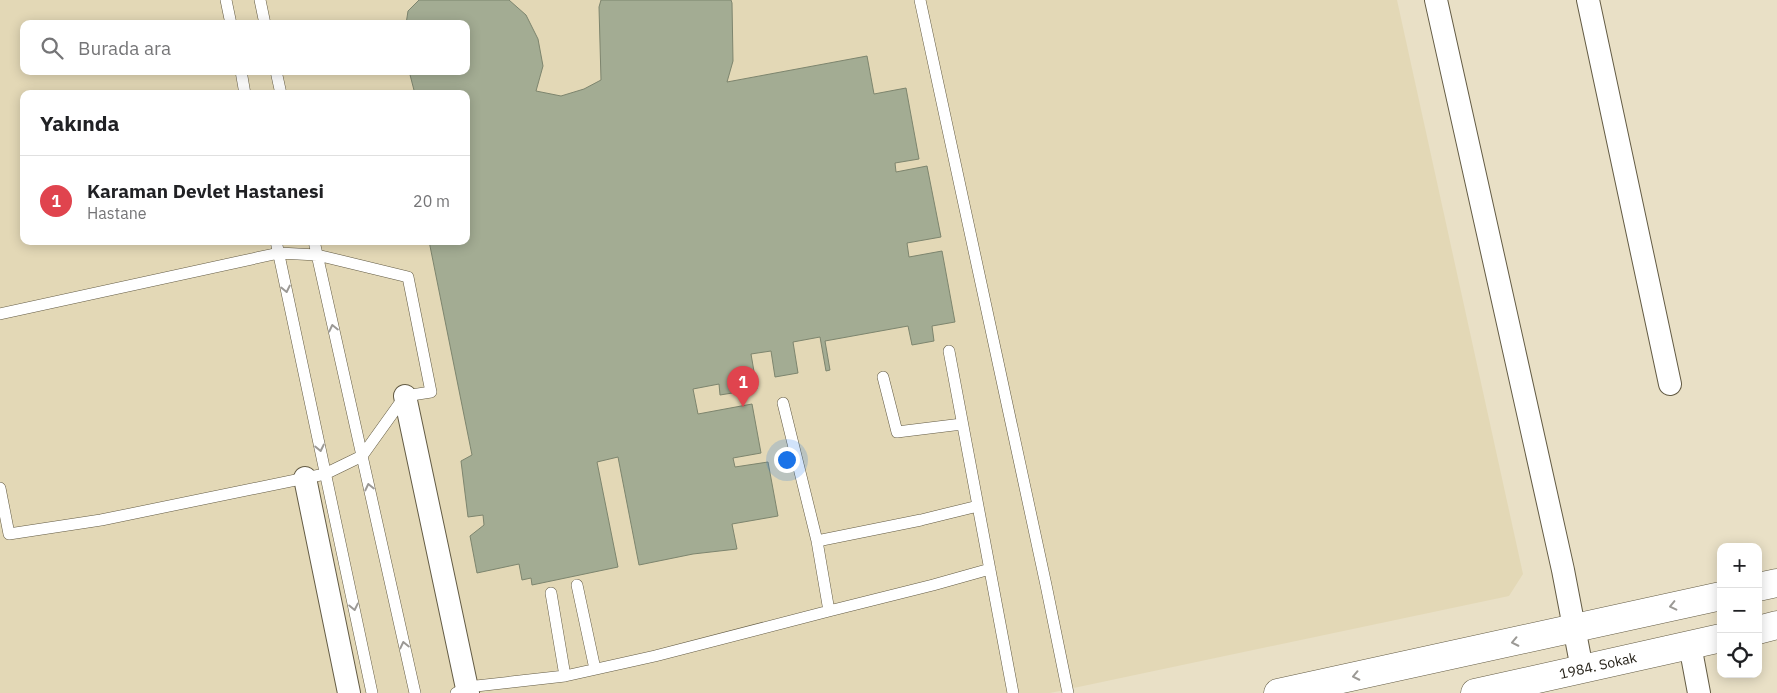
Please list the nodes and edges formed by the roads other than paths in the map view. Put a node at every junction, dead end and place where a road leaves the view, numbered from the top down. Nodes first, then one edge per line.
1 (226, 0) edge
2 (920, 0) edge
3 (1436, 0) edge
4 (263, 1) edge
5 (1593, 1) edge
6 (230, 20) edge
7 (265, 20) edge
8 (242, 75) edge
9 (277, 75) edge
10 (244, 90) edge
11 (280, 90) edge
12 (315, 245) edge
13 (277, 247) edge
14 (317, 255) junction
15 (0, 314) edge
16 (949, 351) dead end
17 (883, 377) dead end
18 (1670, 384) dead end
19 (405, 396) junction
20 (783, 403) dead end
21 (962, 424) junction
22 (362, 456) junction
23 (315, 476) junction
24 (0, 488) edge
25 (978, 506) junction
26 (4, 535) edge
27 (817, 541) junction
28 (990, 568) junction
29 (1777, 583) edge
30 (577, 585) dead end
31 (1762, 586) edge
32 (551, 593) dead end
33 (1717, 597) edge
34 (829, 611) junction
35 (1777, 625) edge
36 (1574, 629) junction
37 (1762, 629) edge
38 (1717, 639) edge
39 (1690, 646) junction
40 (595, 669) junction
41 (1582, 669) junction
42 (565, 676) junction
43 (1509, 689) edge
44 (464, 691) edge
45 (350, 693) edge
46 (372, 693) edge
47 (415, 693) edge
48 (1013, 693) edge
49 (1068, 693) edge
50 (1278, 693) edge
51 (1475, 693) edge
52 (1699, 693) edge

1 - 6 lane
2 - 49 lane
3 - 36 street
4 - 7 lane
5 - 18 street
8 - 10 lane
9 - 11 lane
12 - 14 lane
13 - 14 lane
13 - 15 lane
13 -> 23 lane
14 - 19 lane
22 -> 14 lane
16 - 21 lane
17 - 21 lane
19 - 22 lane
19 - 44 street
20 - 27 lane
21 - 25 lane
22 - 23 lane
47 -> 22 lane
23 - 26 lane
23 - 45 street
23 -> 46 lane
24 - 26 lane
25 - 27 lane
25 - 28 lane
27 - 34 lane
28 - 34 lane
28 - 48 lane
29 - 31 main road
30 - 40 lane
32 - 42 lane
33 -> 36 main road
34 - 40 lane
35 - 37 main road
36 - 41 street
36 -> 50 main road
38 - 39 main road, 1984. Sokak
39 - 41 main road, 1984. Sokak
39 - 52 street
40 - 42 lane
41 - 43 main road, 1984. Sokak
42 - 44 lane
43 - 51 main road, 1984. Sokak

